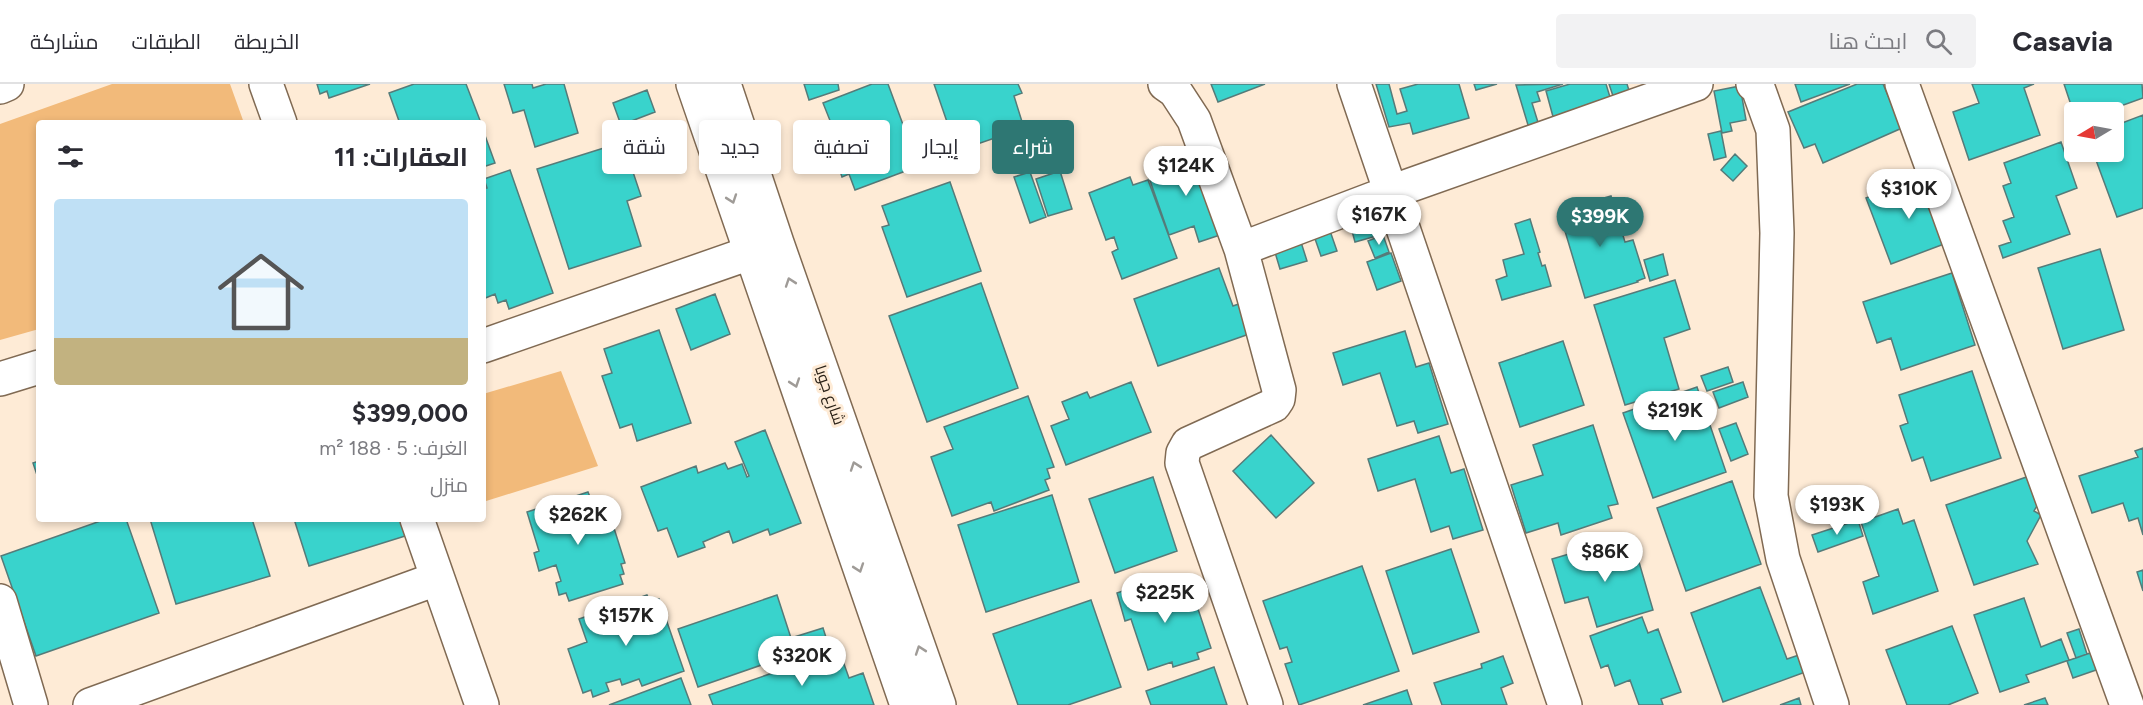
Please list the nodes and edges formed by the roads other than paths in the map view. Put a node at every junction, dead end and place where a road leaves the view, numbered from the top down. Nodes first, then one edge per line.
1 (7, 84) edge
2 (266, 84) edge
3 (693, 84) edge
4 (724, 84) edge
5 (1165, 84) edge
6 (1354, 84) edge
7 (1696, 84) edge
8 (1753, 84) edge
9 (1902, 84) edge
10 (0, 87) edge
11 (279, 120) edge
12 (1391, 192) junction
13 (763, 248) junction
14 (1241, 249) junction
15 (486, 345) edge
16 (36, 368) edge
17 (0, 379) edge
18 (418, 522) edge
19 (436, 579) junction
20 (0, 601) edge
21 (31, 705) edge
22 (90, 705) edge
23 (482, 705) edge
24 (907, 705) edge
25 (939, 705) edge
26 (1266, 705) edge
27 (1565, 705) edge
28 (1832, 705) edge
29 (2127, 705) edge

1 - 10 street
2 - 11 street
3 -> 13 street, شارع جوبا
4 - 13 street, شارع جوبا
5 - 14 street
6 - 12 street
7 - 12 street
8 - 28 street
9 - 29 street
12 - 14 street
12 - 27 street
13 - 15 street
13 -> 24 street, شارع جوبا
25 -> 13 street, شارع جوبا
14 - 26 street
16 - 17 street
18 - 19 street
19 - 22 street
19 - 23 street
20 - 21 street

